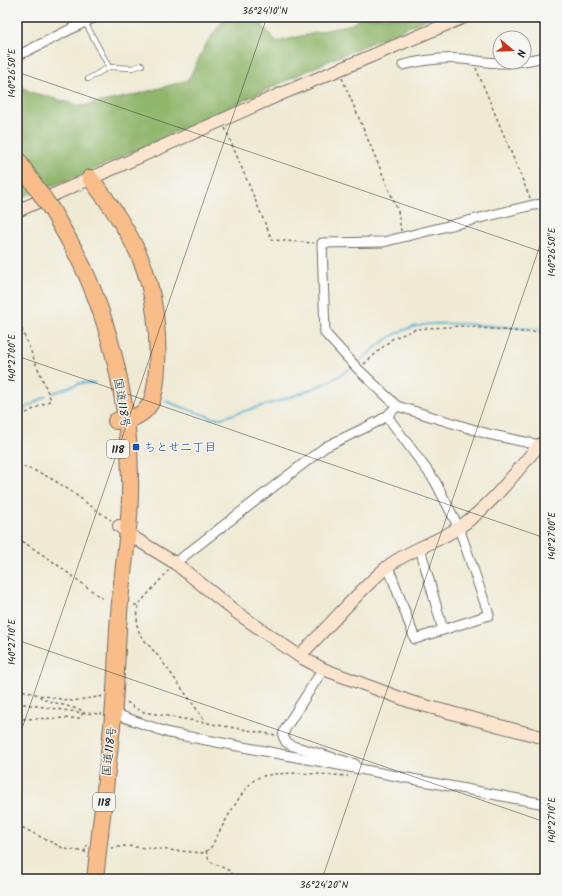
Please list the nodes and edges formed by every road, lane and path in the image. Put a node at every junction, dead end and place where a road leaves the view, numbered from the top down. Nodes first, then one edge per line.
1 (95, 17) edge
2 (464, 17) edge
3 (85, 22) junction
4 (17, 56) edge
5 (545, 56) edge
6 (532, 59) edge
7 (476, 62) junction
8 (492, 63) edge
9 (142, 65) dead end
10 (403, 65) dead end
11 (109, 67) junction
12 (339, 71) junction
13 (88, 79) dead end
14 (222, 120) junction
15 (17, 159) edge
16 (17, 175) edge
17 (90, 178) junction
18 (545, 204) edge
19 (533, 205) junction
20 (17, 211) edge
21 (49, 214) junction
22 (402, 238) junction
23 (322, 243) junction
24 (17, 318) edge
25 (545, 330) edge
26 (356, 367) junction
27 (397, 406) junction
28 (387, 416) junction
29 (17, 418) edge
30 (121, 421) junction
31 (542, 443) edge
32 (17, 465) edge
33 (459, 528) junction
34 (124, 530) junction
35 (17, 538) edge
36 (420, 548) junction
37 (175, 563) junction
38 (388, 566) junction
39 (103, 599) dead end
40 (134, 605) dead end
41 (138, 605) junction
42 (443, 630) junction
43 (299, 656) junction
44 (323, 669) junction
45 (17, 689) edge
46 (39, 695) junction
47 (116, 698) junction
48 (17, 703) edge
49 (83, 713) junction
50 (115, 718) junction
51 (17, 719) edge
52 (206, 722) junction
53 (283, 736) junction
54 (545, 738) edge
55 (358, 773) junction
56 (545, 804) edge
57 (17, 825) edge
58 (104, 849) dead end
59 (90, 851) dead end
60 (206, 851) junction
61 (95, 879) edge
62 (236, 879) edge

1 - 3 street
2 - 12 street
3 - 4 street
3 - 11 lane
5 - 6 street
7 - 8 street
7 - 10 street
7 - 19 path
9 - 11 lane
11 - 13 lane
12 - 14 street
12 - 22 path
14 - 17 street
14 - 23 path
15 - 21 highway, 国道118号 / 118, bridge
16 - 21 highway, 国道118号 / 118
17 - 20 street
17 - 30 highway
18 - 19 street
19 - 22 street
21 - 30 highway, 国道118号 / 118
22 - 23 street
23 - 26 street
24 - 29 path
25 - 26 path
26 - 27 street
27 - 28 street
27 - 31 street
28 - 33 street
28 - 37 street
30 - 34 highway, 国道118号 / 118
31 - 33 street
32 - 34 path
33 - 36 street
33 - 42 street
34 - 37 street
34 - 47 highway, 国道118号 / 118
35 - 39 path
36 - 38 street
36 - 42 street
37 - 41 path
37 - 43 street
38 - 42 street
38 - 43 street
40 - 41 path
41 - 52 path
43 - 44 street
44 - 53 street
44 - 54 street
45 - 46 path
46 - 47 path
46 - 49 path
47 - 50 highway, 国道118号 / 118
47 - 52 path
48 - 49 path
49 - 50 path
49 - 51 path
50 - 55 street
50 - 61 highway, 国道118号 / 118, bridge
52 - 53 path
53 - 55 street
55 - 56 street
55 - 60 path
57 - 59 path
58 - 60 path
60 - 62 path

